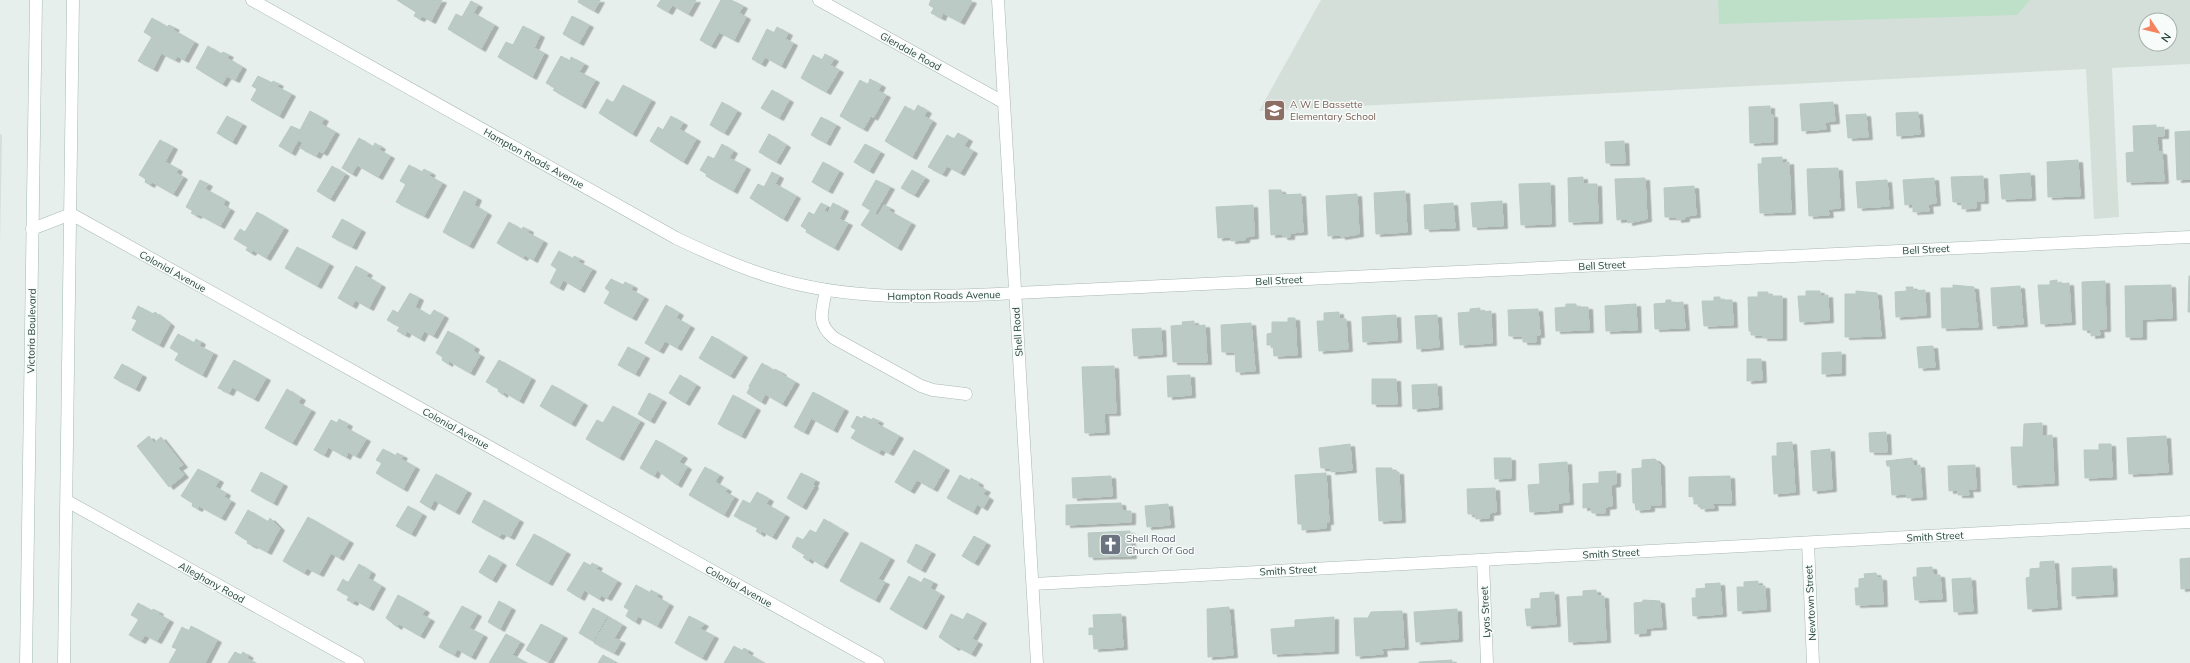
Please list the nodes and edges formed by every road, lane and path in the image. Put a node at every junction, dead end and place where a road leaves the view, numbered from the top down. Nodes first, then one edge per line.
1 (36, 0) edge
2 (73, 0) edge
3 (252, 0) edge
4 (819, 0) edge
5 (998, 0) edge
6 (1003, 102) junction
7 (70, 214) junction
8 (32, 229) junction
9 (2190, 237) edge
10 (826, 290) junction
11 (1014, 293) junction
12 (966, 394) dead end
13 (67, 501) junction
14 (2190, 522) edge
15 (1808, 543) junction
16 (1483, 560) junction
17 (1033, 584) junction
18 (26, 663) edge
19 (64, 663) edge
20 (358, 663) edge
21 (878, 663) edge
22 (1037, 663) edge
23 (1487, 663) edge
24 (1813, 663) edge

1 - 8 street, Victoria Boulevard
2 - 7 street
3 - 10 street, Hampton Roads Avenue
4 - 6 street, Glendale Road
5 - 6 street, Shell Road
6 - 11 street, Shell Road
7 - 8 street
7 - 13 street
7 - 21 street, Colonial Avenue
8 - 18 street, Victoria Boulevard
9 - 11 street, Bell Street
10 - 11 street, Hampton Roads Avenue
10 - 12 street
11 - 17 street, Shell Road
13 - 19 street
13 - 20 street, Alleghany Road
14 - 15 street, Smith Street
15 - 16 street, Smith Street
15 - 24 street, Newtown Street
16 - 17 street, Smith Street
16 - 23 street, Lyas Street
17 - 22 street, Shell Road

